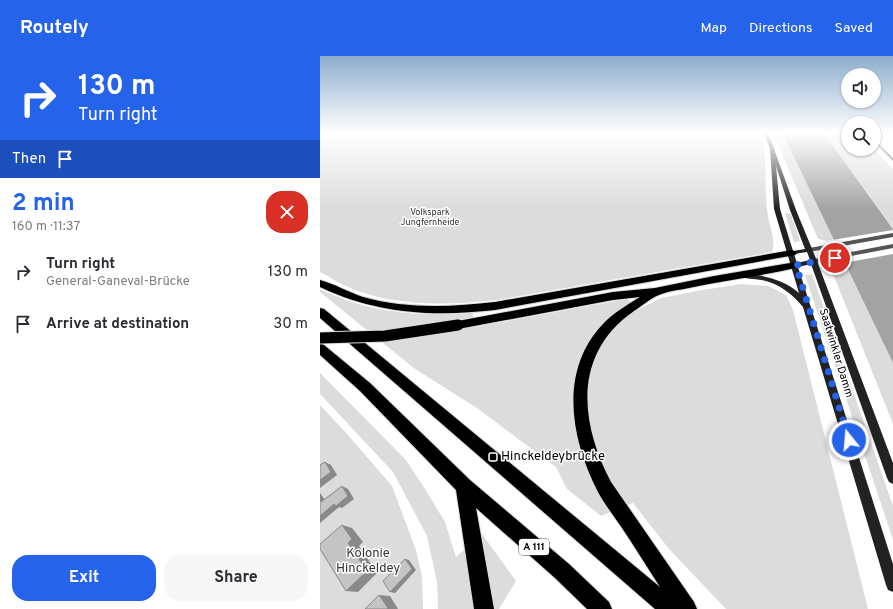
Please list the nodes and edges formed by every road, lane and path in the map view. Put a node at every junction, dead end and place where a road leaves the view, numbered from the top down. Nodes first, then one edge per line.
1 (773, 158) edge
2 (775, 158) edge
3 (778, 209) junction
4 (793, 210) junction
5 (893, 235) edge
6 (893, 246) edge
7 (809, 250) junction
8 (792, 253) junction
9 (814, 261) junction
10 (796, 265) junction
11 (738, 275) junction
12 (320, 283) edge
13 (655, 292) junction
14 (809, 309) junction
15 (320, 312) edge
16 (320, 338) edge
17 (320, 348) edge
18 (893, 478) edge
19 (464, 486) junction
20 (893, 585) edge
21 (484, 609) edge
22 (602, 609) edge
23 (672, 609) edge
24 (687, 609) edge

1 - 3 main road, Saatwinkler Damm
2 - 4 main road, Saatwinkler Damm
3 - 4 main road
3 - 8 main road, Saatwinkler Damm
4 - 7 main road, Saatwinkler Damm
5 - 7 street
6 - 9 street
7 - 8 main road
7 - 9 main road, Saatwinkler Damm
8 - 10 main road, Saatwinkler Damm
8 - 12 highway
9 - 10 main road
9 - 18 main road, Saatwinkler Damm
10 - 11 highway
10 - 14 main road, Saatwinkler Damm
11 - 13 highway
11 - 14 main road
13 - 16 highway, bridge
13 - 24 highway
14 - 20 main road, Saatwinkler Damm
15 - 23 highway
17 - 19 highway, A 111
19 - 21 highway
19 - 22 highway, A 111

